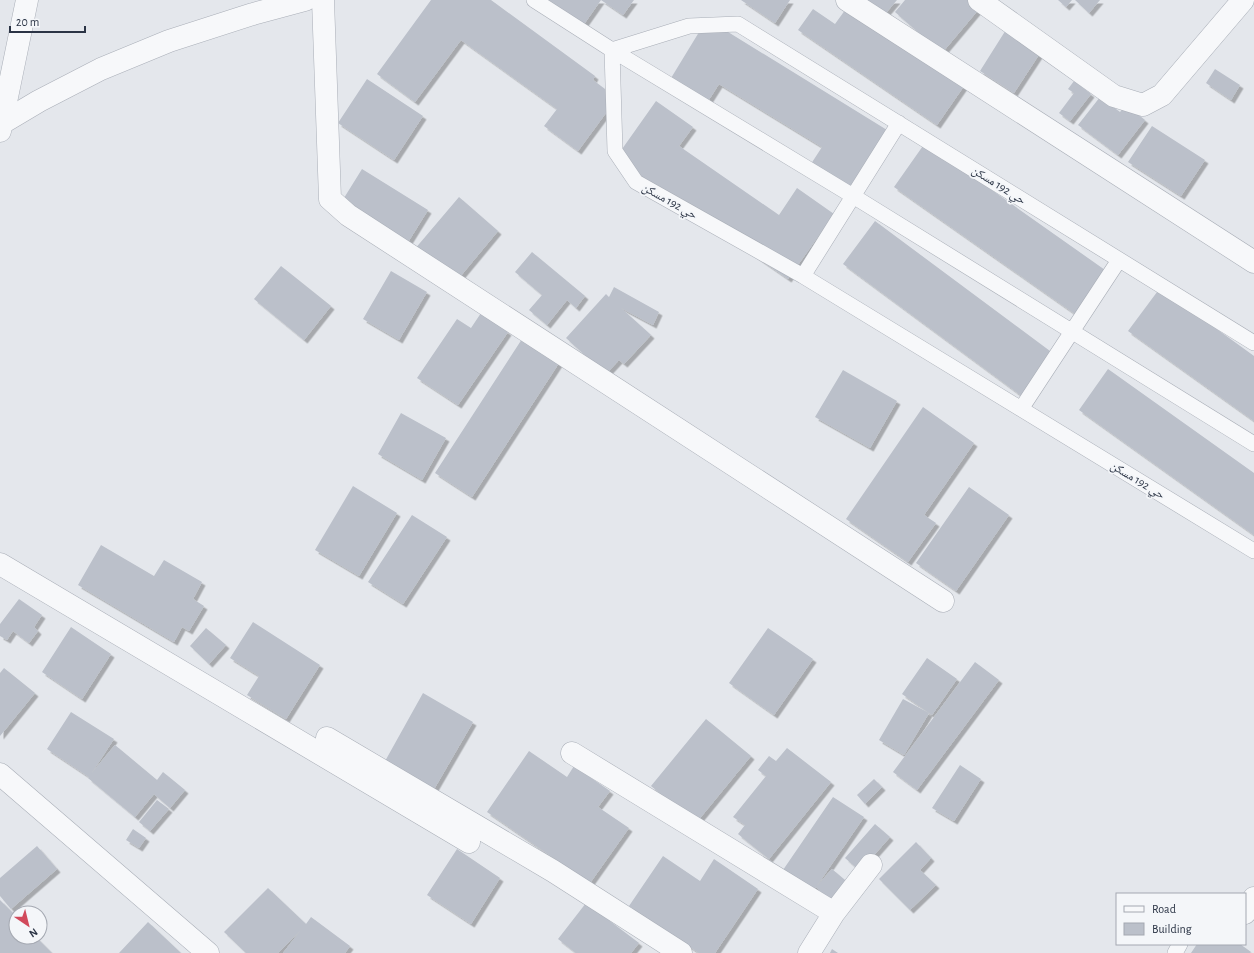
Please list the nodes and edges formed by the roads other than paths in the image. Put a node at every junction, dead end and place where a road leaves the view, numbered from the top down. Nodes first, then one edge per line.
1 (27, 0) edge
2 (305, 0) edge
3 (323, 0) edge
4 (534, 0) edge
5 (847, 0) edge
6 (979, 0) edge
7 (1243, 0) edge
8 (612, 50) junction
9 (899, 123) junction
10 (1, 127) edge
11 (853, 196) junction
12 (1119, 260) junction
13 (1254, 262) edge
14 (803, 276) junction
15 (1072, 332) junction
16 (1254, 343) edge
17 (1021, 409) junction
18 (1254, 444) edge
19 (1254, 551) edge
20 (0, 564) edge
21 (943, 601) dead end
22 (327, 738) dead end
23 (572, 753) dead end
24 (0, 774) edge
25 (469, 842) dead end
26 (871, 865) dead end
27 (1254, 898) edge
28 (1246, 911) edge
29 (834, 913) junction
30 (208, 953) edge
31 (681, 953) edge
32 (809, 953) edge

1 - 10 street
2 - 10 street
3 - 21 street
4 - 8 lane
5 - 13 street
6 - 7 street
8 - 9 lane, حي 192 مسكن
8 - 11 lane
8 - 14 lane, حي 192 مسكن
9 - 11 lane
9 - 12 lane, حي 192 مسكن
11 - 14 lane
11 - 15 lane
12 - 15 lane
12 - 16 lane, حي 192 مسكن
14 - 17 lane, حي 192 مسكن
15 - 17 lane
15 - 18 lane
17 - 19 lane, حي 192 مسكن
20 - 25 street
22 - 31 street
23 - 29 street
24 - 30 street
26 - 29 street
27 - 28 street
29 - 32 street

